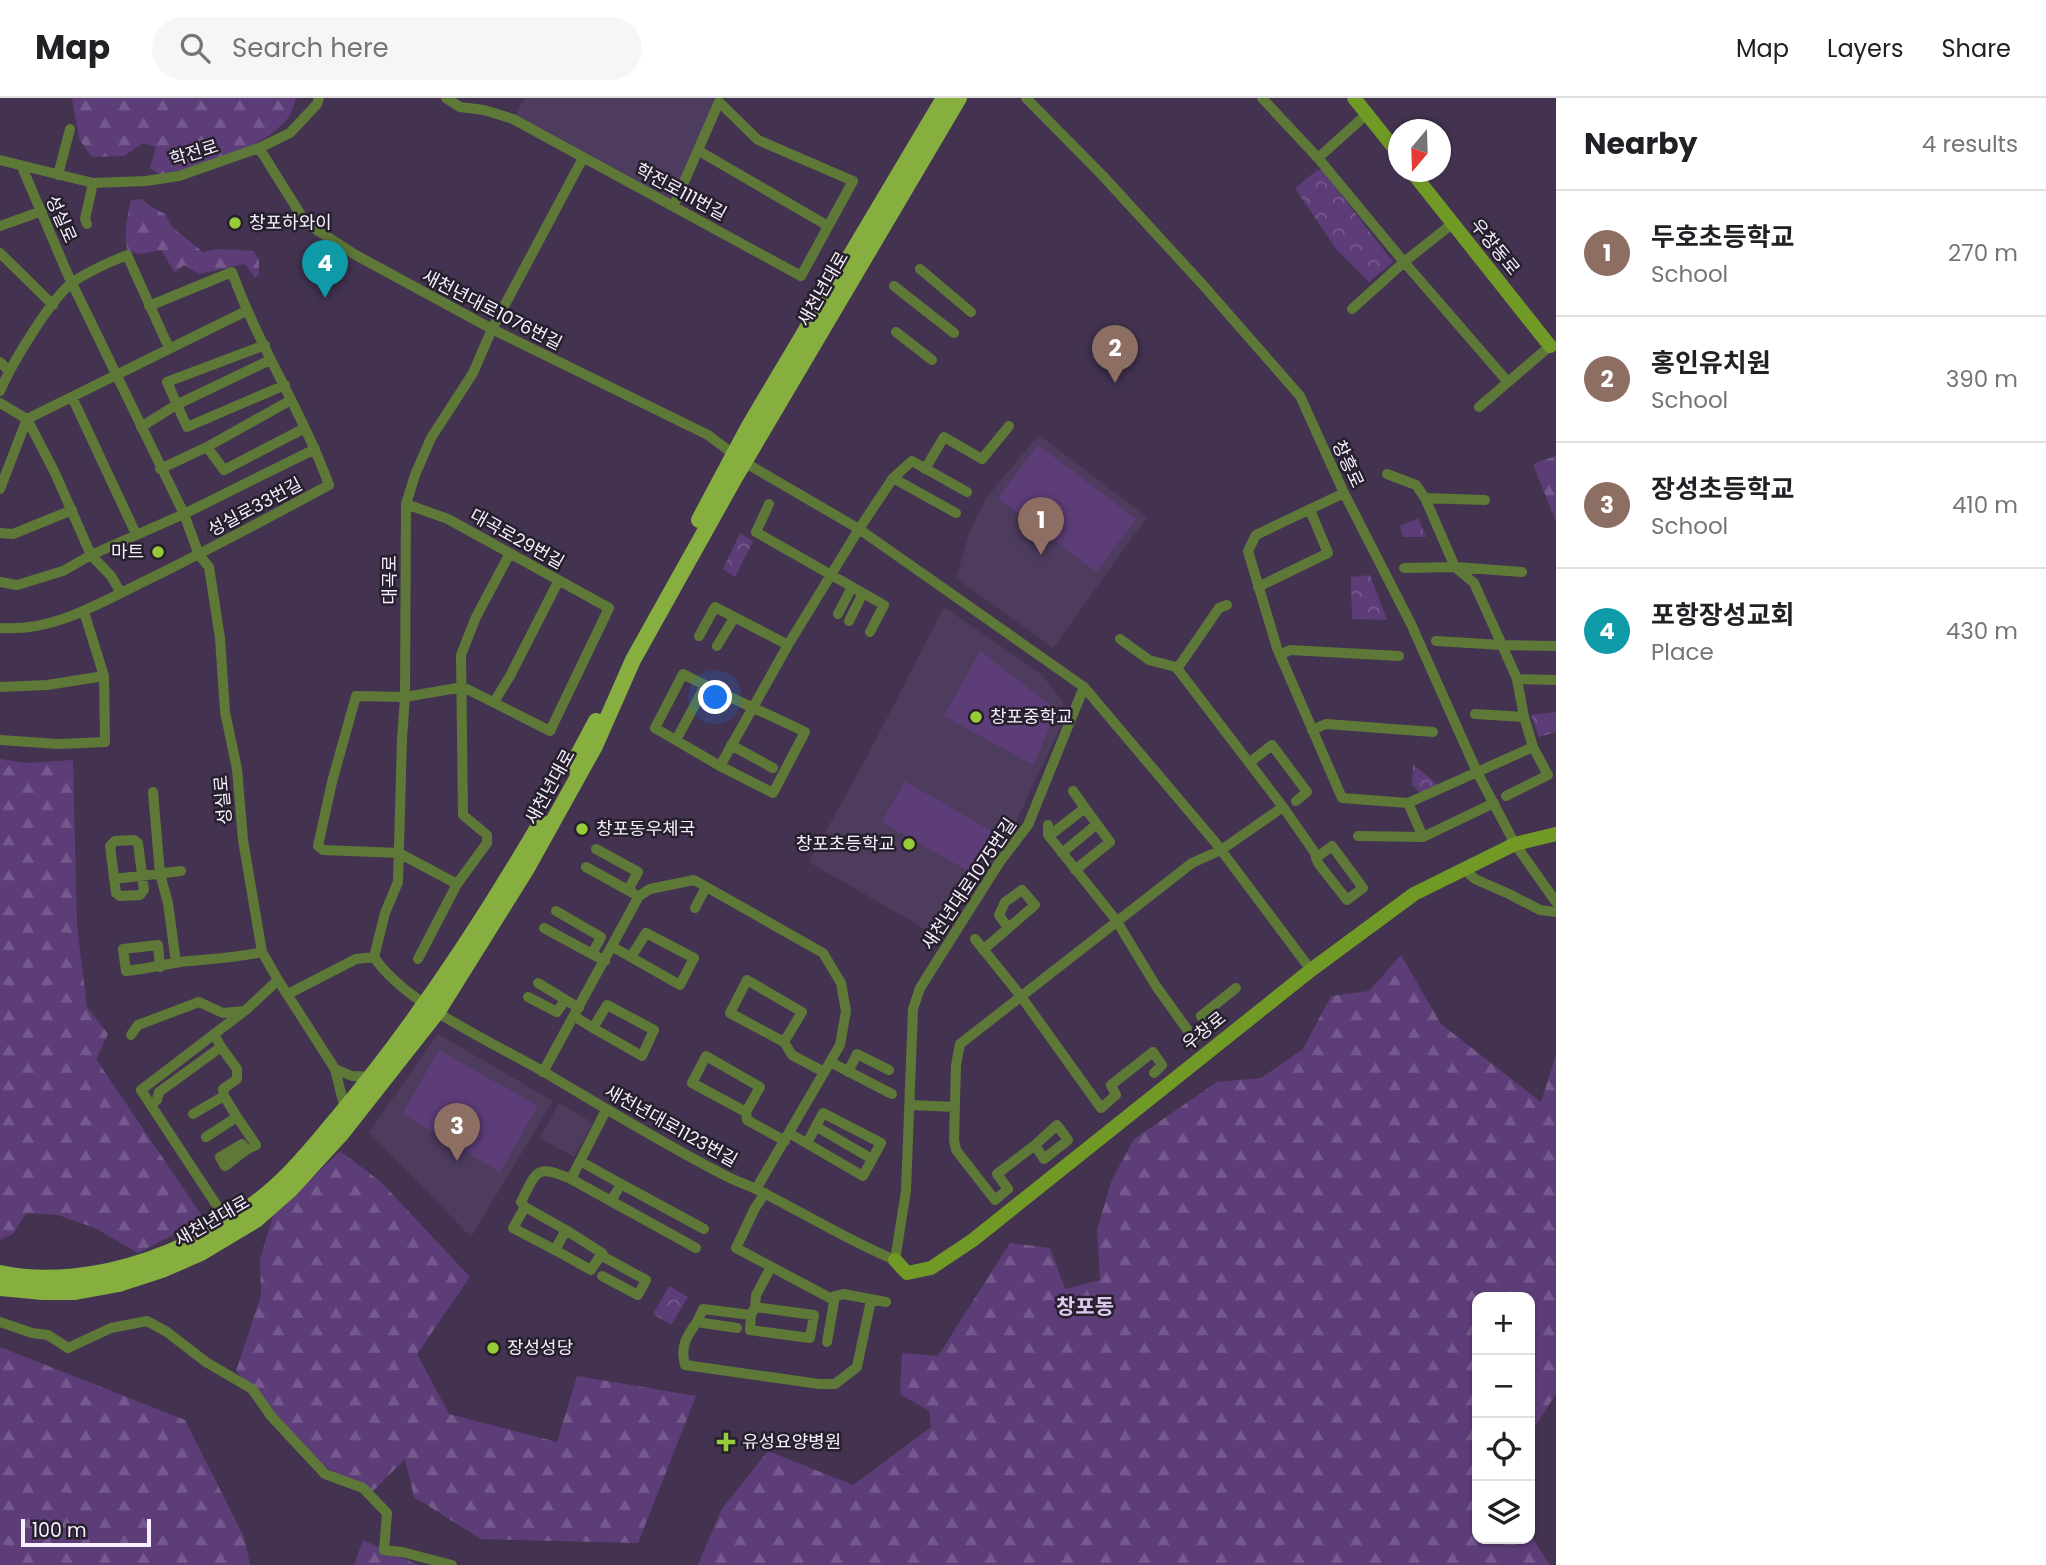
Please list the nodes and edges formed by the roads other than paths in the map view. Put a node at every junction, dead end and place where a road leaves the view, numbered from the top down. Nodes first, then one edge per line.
1 (319, 98) edge
2 (446, 98) edge
3 (944, 98) edge
4 (952, 98) edge
5 (959, 98) edge
6 (1026, 98) edge
7 (1262, 98) edge
8 (1354, 98) edge
9 (1368, 113) junction
10 (947, 118) junction
11 (70, 129) dead end
12 (1388, 140) edge
13 (259, 148) junction
14 (699, 151) junction
15 (583, 158) junction
16 (1318, 158) junction
17 (0, 160) edge
18 (22, 167) junction
19 (58, 175) junction
20 (1420, 182) edge
21 (93, 183) junction
22 (674, 205) junction
23 (42, 211) junction
24 (87, 223) dead end
25 (1452, 224) junction
26 (0, 226) edge
27 (828, 226) junction
28 (0, 253) edge
29 (1404, 262) junction
30 (920, 270) dead end
31 (72, 283) junction
32 (894, 286) dead end
33 (53, 305) junction
34 (149, 306) junction
35 (1352, 309) dead end
36 (246, 311) junction
37 (971, 312) dead end
38 (492, 329) junction
39 (896, 332) dead end
40 (954, 333) dead end
41 (265, 345) junction
42 (1550, 345) joint
43 (169, 348) junction
44 (270, 360) junction
45 (932, 360) dead end
46 (0, 362) edge
47 (9, 370) junction
48 (116, 375) junction
49 (1507, 381) junction
50 (285, 385) junction
51 (0, 391) edge
52 (72, 397) junction
53 (291, 400) junction
54 (0, 403) edge
55 (176, 405) junction
56 (1479, 407) dead end
57 (27, 419) junction
58 (1009, 426) dead end
59 (141, 427) junction
60 (305, 428) junction
61 (207, 447) junction
62 (316, 449) junction
63 (738, 458) junction
64 (925, 468) junction
65 (160, 469) junction
66 (1387, 474) dead end
67 (893, 478) junction
68 (0, 489) edge
69 (967, 492) dead end
70 (1344, 493) junction
71 (1425, 498) junction
72 (1485, 500) dead end
73 (406, 504) junction
74 (769, 504) dead end
75 (72, 510) junction
76 (1310, 510) junction
77 (956, 513) dead end
78 (184, 514) junction
79 (859, 529) junction
80 (0, 533) edge
81 (136, 534) junction
82 (510, 553) junction
83 (91, 555) junction
84 (199, 555) junction
85 (1455, 567) junction
86 (1404, 568) dead end
87 (1522, 572) dead end
88 (832, 575) junction
89 (559, 580) junction
90 (0, 582) edge
91 (852, 587) junction
92 (1258, 587) junction
93 (121, 593) junction
94 (863, 593) junction
95 (1227, 605) dead end
96 (84, 612) junction
97 (838, 614) dead end
98 (734, 618) junction
99 (849, 621) dead end
100 (0, 628) edge
101 (870, 632) dead end
102 (699, 636) dead end
103 (1120, 639) dead end
104 (1436, 641) dead end
105 (788, 645) junction
106 (1502, 645) junction
107 (718, 646) dead end
108 (1556, 646) edge
109 (1280, 654) junction
110 (1399, 656) dead end
111 (1177, 669) junction
112 (104, 676) junction
113 (1517, 679) junction
114 (1556, 680) edge
115 (705, 685) junction
116 (0, 687) edge
117 (463, 687) junction
118 (1084, 687) junction
119 (405, 697) junction
120 (494, 702) junction
121 (752, 706) junction
122 (1475, 714) dead end
123 (1524, 717) junction
124 (1312, 730) junction
125 (1433, 732) dead end
126 (0, 740) edge
127 (676, 740) junction
128 (731, 745) junction
129 (1533, 747) junction
130 (1249, 763) junction
131 (720, 765) junction
132 (774, 768) dead end
133 (1477, 772) junction
134 (1552, 773) edge
135 (1073, 791) dead end
136 (153, 792) dead end
137 (1506, 796) dead end
138 (1296, 801) dead end
139 (1408, 803) junction
140 (1494, 803) junction
141 (1283, 807) junction
142 (1085, 808) junction
143 (1097, 824) junction
144 (1048, 825) dead end
145 (1556, 834) edge
146 (1049, 836) junction
147 (1358, 836) dead end
148 (1423, 837) junction
149 (1515, 844) junction
150 (596, 849) dead end
151 (1221, 850) junction
152 (399, 853) junction
153 (1062, 853) junction
154 (1317, 858) junction
155 (586, 867) dead end
156 (1463, 868) junction
157 (1075, 870) junction
158 (181, 871) dead end
159 (160, 874) junction
160 (142, 875) junction
161 (114, 879) junction
162 (457, 884) junction
163 (706, 887) junction
164 (628, 890) junction
165 (639, 897) junction
166 (1556, 902) edge
167 (695, 908) dead end
168 (555, 911) dead end
169 (1556, 912) edge
170 (1116, 920) junction
171 (544, 928) dead end
172 (1008, 928) dead end
173 (975, 939) dead end
174 (612, 947) junction
175 (983, 950) junction
176 (262, 952) junction
177 (592, 954) junction
178 (374, 957) junction
179 (631, 957) junction
180 (418, 958) dead end
181 (605, 961) junction
182 (176, 963) junction
183 (160, 967) dead end
184 (1311, 970) junction
185 (278, 980) junction
186 (538, 984) dead end
187 (1236, 988) dead end
188 (288, 994) junction
189 (1020, 995) junction
190 (528, 997) dead end
191 (565, 1000) junction
192 (432, 1007) junction
193 (244, 1011) junction
194 (576, 1012) junction
195 (593, 1028) junction
196 (214, 1034) junction
197 (131, 1035) dead end
198 (783, 1042) junction
199 (221, 1047) junction
200 (827, 1067) junction
201 (335, 1069) junction
202 (889, 1070) dead end
203 (543, 1072) junction
204 (848, 1072) junction
205 (1154, 1073) dead end
206 (377, 1079) junction
207 (892, 1094) dead end
208 (224, 1096) junction
209 (151, 1105) junction
210 (911, 1105) junction
211 (955, 1107) junction
212 (345, 1109) junction
213 (606, 1110) junction
214 (746, 1112) junction
215 (193, 1114) dead end
216 (237, 1117) junction
217 (817, 1128) dead end
218 (206, 1137) dead end
219 (787, 1137) junction
220 (807, 1143) junction
221 (1035, 1145) dead end
222 (246, 1150) dead end
223 (872, 1159) junction
224 (580, 1161) junction
225 (571, 1179) junction
226 (621, 1184) junction
227 (760, 1191) junction
228 (611, 1201) junction
229 (524, 1207) junction
230 (227, 1221) junction
231 (704, 1229) dead end
232 (566, 1230) junction
233 (695, 1248) dead end
234 (555, 1250) junction
235 (602, 1253) junction
236 (895, 1259) junction
237 (771, 1266) junction
238 (0, 1273) edge
239 (602, 1276) dead end
240 (0, 1287) edge
241 (835, 1296) junction
242 (871, 1300) junction
243 (886, 1303) dead end
244 (753, 1311) junction
245 (0, 1322) edge
246 (697, 1322) junction
247 (737, 1328) dead end
248 (827, 1342) dead end
249 (452, 1565) edge

1 - 13 street, 학전로
2 - 15 street, 학전로111번길
3 - 63 main road, 새천년대로
4 - 10 main road
5 - 10 main road, 새천년대로
6 - 70 street, 창흥로
7 - 16 street
8 - 9 main road
9 - 12 main road
9 - 16 street
10 - 63 main road, 새천년대로
11 - 19 street
13 - 21 street, 학전로
13 - 38 street, 새천년대로1076번길
14 - 22 street
14 - 27 street
14 - 27 street, 학전로111번길
15 - 22 street, 학전로111번길
15 - 38 street, 대곡로
16 - 29 street
17 - 18 street, 학전로
18 - 19 street, 학전로
18 - 23 street, 성실로
19 - 21 street, 학전로
20 - 25 main road, 우창동로
21 - 24 street
22 - 27 street, 학전로111번길
23 - 26 street
23 - 31 street, 성실로
25 - 29 street
25 - 42 main road, 우창동로
28 - 33 street
29 - 35 street
29 - 49 street
30 - 37 street
31 - 33 street
31 - 34 street
31 - 48 street, 성실로
32 - 40 street
33 - 47 street
34 - 36 street
34 - 43 street
36 - 41 street
36 - 43 street
38 - 63 street, 새천년대로1076번길
38 - 73 street, 대곡로
39 - 45 street
41 - 44 street
41 - 55 street
42 - 49 street
43 - 48 street
44 - 50 street
44 - 55 street
46 - 47 street
47 - 51 street
48 - 52 street
48 - 59 street, 성실로
49 - 56 street
50 - 53 street
50 - 55 street
52 - 57 street
52 - 81 street
53 - 60 street
53 - 61 street
54 - 57 street
55 - 59 street
57 - 68 street
57 - 75 street
58 - 64 street
59 - 65 street, 성실로
60 - 61 street
60 - 62 street
61 - 65 street
62 - 78 street
62 - 84 street, 성실로33번길
63 - 79 street
63 - 192 main road, 새천년대로
64 - 67 street
64 - 69 street
65 - 78 street, 성실로
66 - 71 street
67 - 77 street
67 - 79 street
70 - 76 street
70 - 133 street, 창흥로
71 - 72 street
71 - 85 street
73 - 82 street, 대곡로29번길
73 - 119 street, 대곡로
74 - 88 street
75 - 80 street
75 - 83 street
76 - 92 street
76 - 92 street
78 - 81 street
78 - 84 street, 성실로
79 - 88 street
79 - 118 street
81 - 83 street
82 - 89 street, 대곡로29번길
82 - 117 street
83 - 90 street
83 - 93 street
84 - 93 street
84 - 176 street, 성실로
85 - 86 street
85 - 87 street
85 - 106 street
88 - 91 street
88 - 105 street
89 - 120 street
89 - 120 street, 대곡로29번길
91 - 94 street
91 - 97 street
92 - 109 street
93 - 96 street
94 - 99 street
94 - 101 street
95 - 111 street
96 - 100 street
96 - 112 street
98 - 102 street
98 - 105 street
98 - 107 street
103 - 111 street
104 - 106 street
105 - 121 street
106 - 108 street
106 - 113 street
109 - 110 street
109 - 124 street
111 - 130 street
112 - 116 street
112 - 126 street
113 - 114 street
113 - 123 street
115 - 121 street
115 - 127 street
115 - 127 street
117 - 119 street
117 - 120 street
117 - 162 street
118 - 151 street
118 - 210 street, 새천년대로1075번길
119 - 152 street, 대곡로
119 - 152 street
121 - 128 street
121 - 131 street
122 - 123 street
123 - 129 street
124 - 125 street
124 - 139 street
127 - 131 street
128 - 131 street
128 - 132 street
129 - 133 street
129 - 134 street
130 - 138 street
130 - 141 street
133 - 139 street
133 - 140 street, 창흥로
134 - 137 street
135 - 142 street
136 - 159 street
139 - 148 street
140 - 148 street
140 - 149 street, 창흥로
141 - 151 street
141 - 154 street
142 - 143 street
142 - 146 street
143 - 153 street
143 - 157 street
144 - 146 street
145 - 149 main road, 우창로
146 - 153 street
147 - 148 street
149 - 156 main road, 우창로
149 - 166 street, 창흥로
150 - 164 street
151 - 170 street
151 - 184 street
152 - 162 street
152 - 178 street, 대곡로
153 - 157 street
154 - 154 street
155 - 164 street
156 - 169 street
156 - 184 main road, 우창로
157 - 170 street
158 - 159 street
159 - 160 street
159 - 182 street
160 - 161 street
160 - 161 street
160 - 161 street
162 - 180 street
163 - 165 street
163 - 167 street
163 - 200 street
164 - 165 street
165 - 174 street
168 - 177 street
170 - 187 street
170 - 189 street
171 - 177 street
172 - 175 street
173 - 175 street
174 - 179 street
174 - 181 street
175 - 189 street
176 - 182 street
176 - 185 street, 성실로
177 - 181 street
178 - 188 street
178 - 192 street
179 - 179 street
181 - 194 street
182 - 183 street
184 - 236 main road, 우창로
185 - 188 street, 성실로
185 - 193 street
186 - 191 street
188 - 201 street, 성실로
189 - 205 street
189 - 211 street
190 - 191 street
191 - 194 street
192 - 203 street, 새천년대로1123번길
192 - 206 main road, 새천년대로
193 - 196 street
193 - 197 street
194 - 195 street
194 - 203 street
195 - 195 street
196 - 199 street
196 - 209 street
198 - 198 street
198 - 200 street
199 - 208 street
199 - 209 street
200 - 204 street
200 - 219 street
201 - 206 street
201 - 212 street, 성실로
202 - 204 street
203 - 213 street, 새천년대로1123번길
204 - 207 street
206 - 212 main road, 새천년대로
206 - 240 main road, 새천년대로
208 - 215 street
208 - 216 street
209 - 230 street
210 - 211 street
210 - 236 street, 새천년대로1075번길
211 - 221 street
212 - 230 main road, 새천년대로
213 - 224 street
213 - 227 street, 새천년대로1123번길
214 - 214 street
214 - 219 street
216 - 218 street
216 - 222 street
217 - 223 street
219 - 220 street
219 - 227 street
220 - 223 street
220 - 223 street
224 - 225 street
224 - 226 street
225 - 228 street
225 - 229 street
226 - 228 street
226 - 231 street
227 - 236 street, 새천년대로1123번길
227 - 237 street
228 - 233 street
229 - 232 street
229 - 234 street
230 - 238 main road, 새천년대로
232 - 234 street
232 - 235 street
234 - 235 street
235 - 239 street
237 - 241 street
237 - 244 street
241 - 242 street
241 - 248 street
242 - 243 street
242 - 246 street
244 - 244 street
244 - 246 street
245 - 249 street
246 - 247 street

